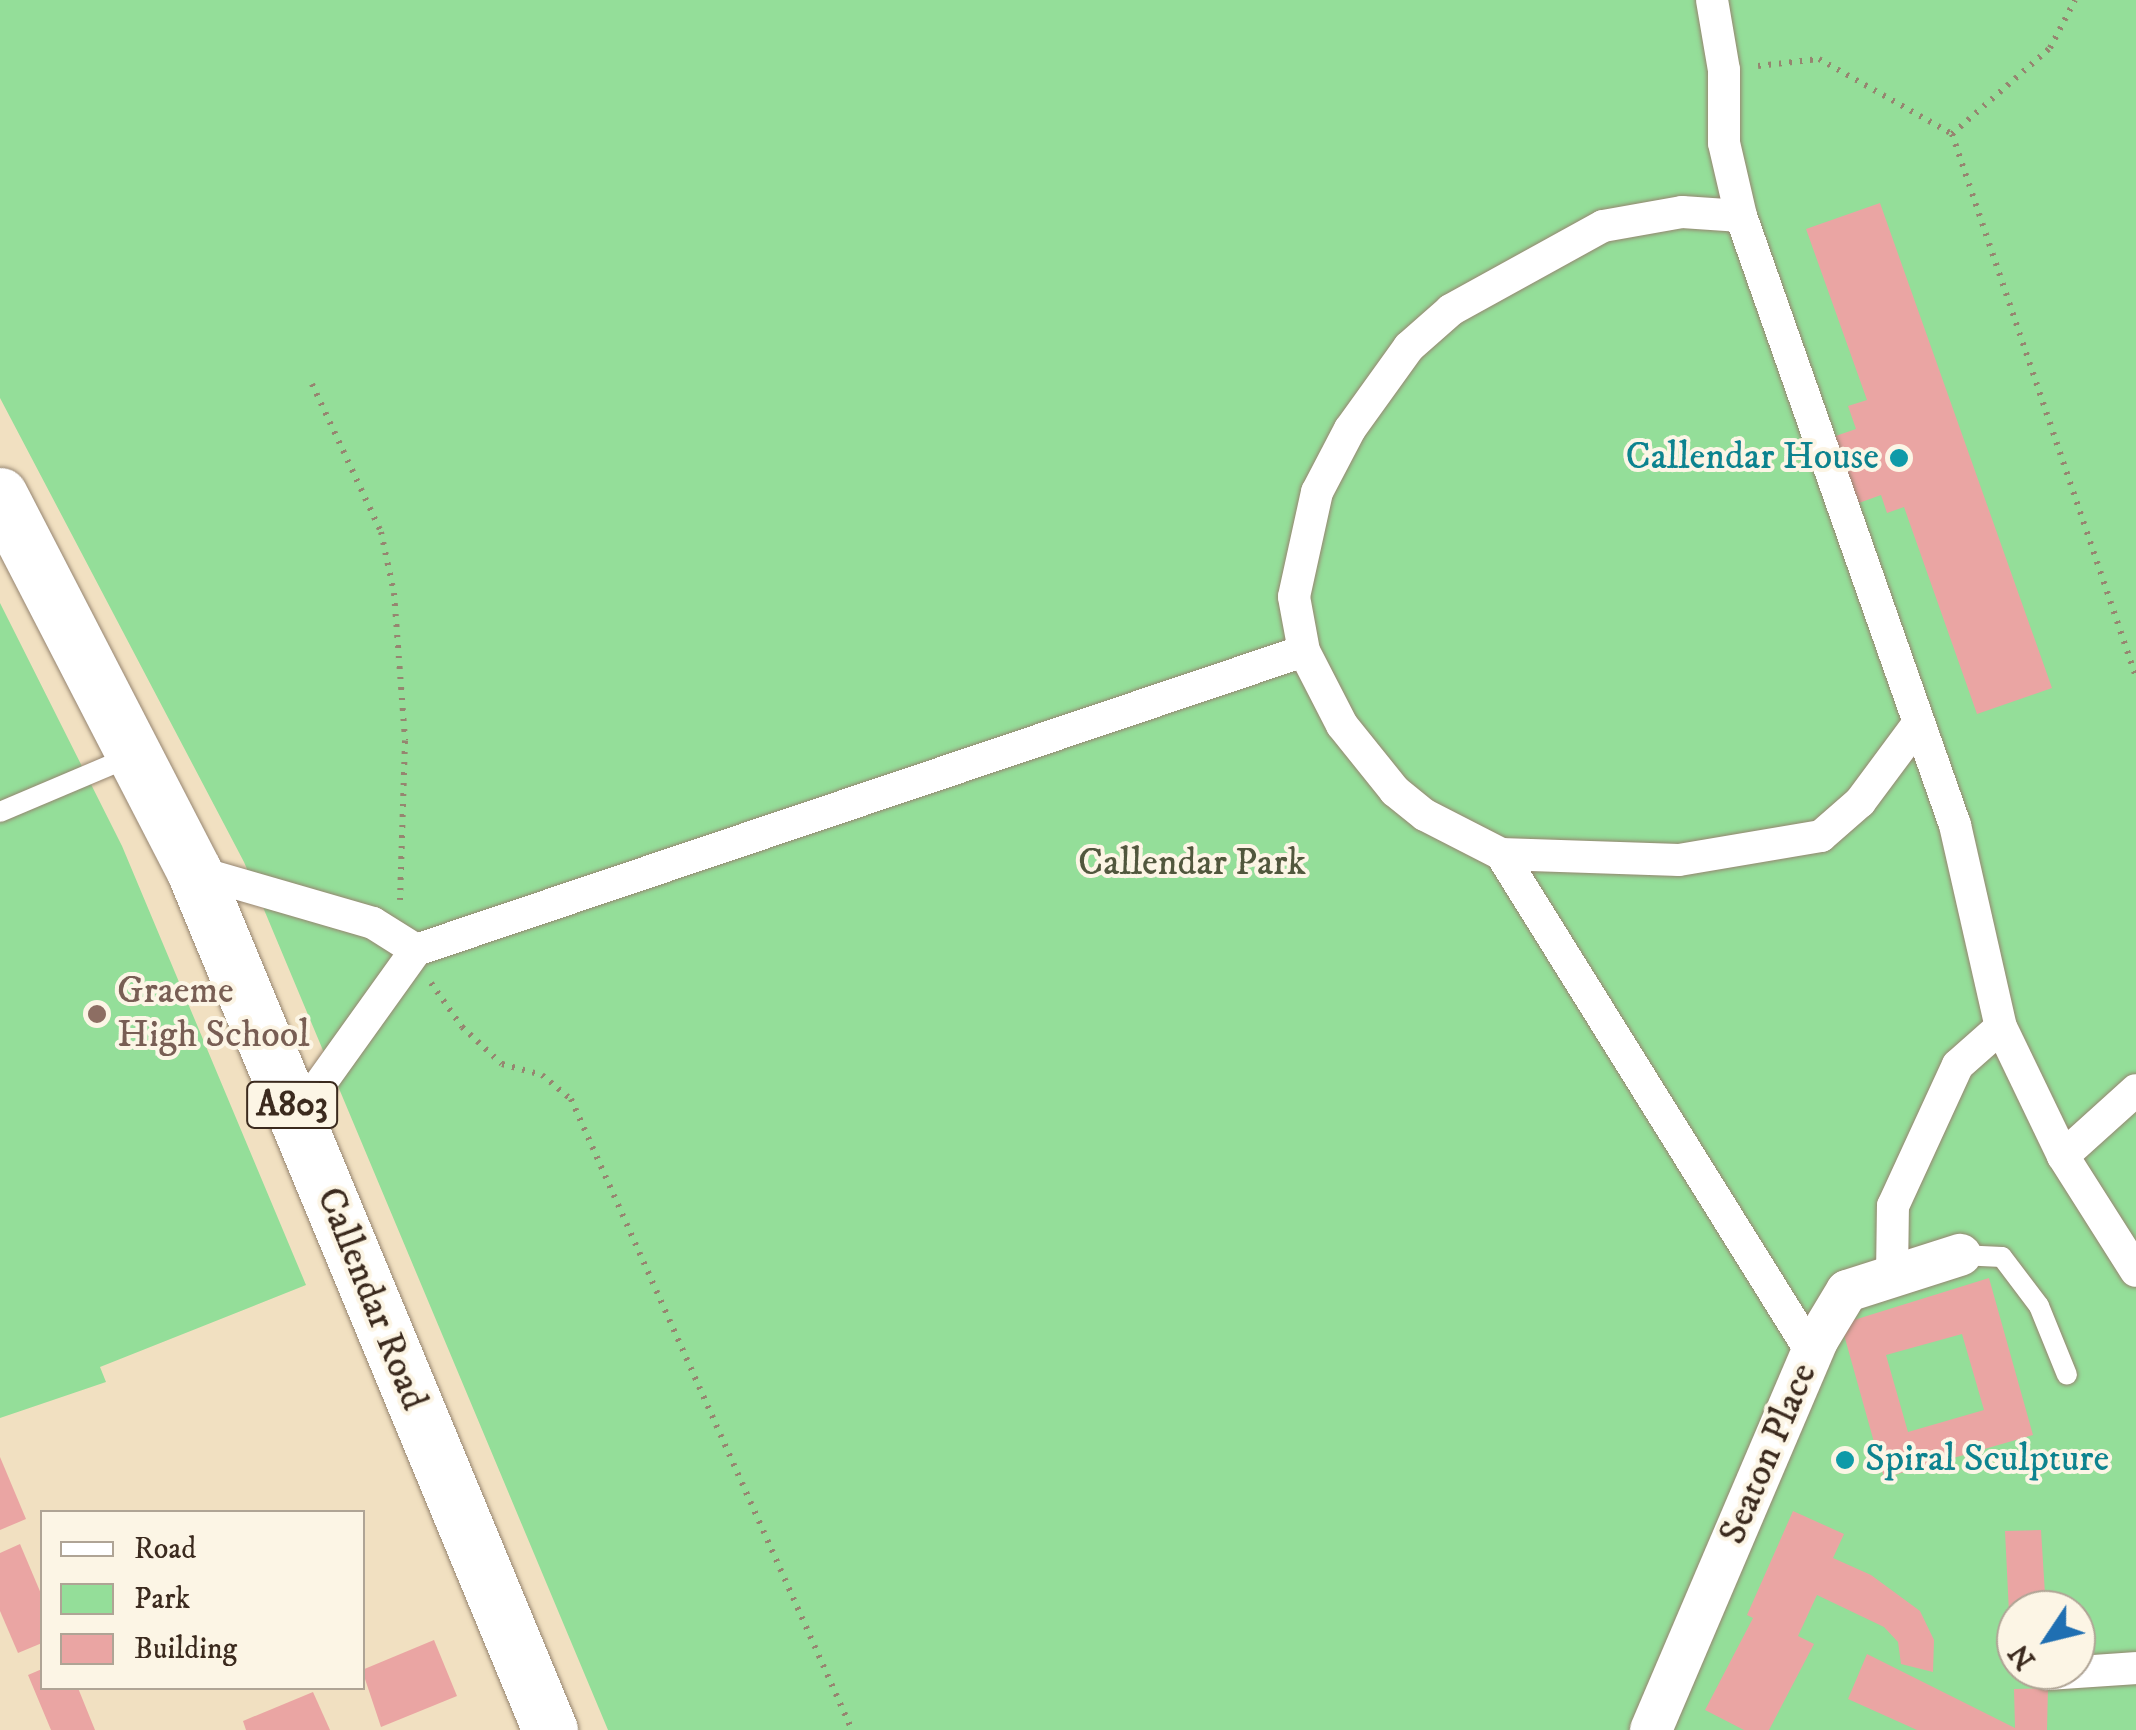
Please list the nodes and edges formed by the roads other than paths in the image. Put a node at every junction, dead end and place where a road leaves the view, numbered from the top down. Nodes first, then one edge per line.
1 (1712, 0) edge
2 (1741, 216) junction
3 (0, 494) edge
4 (1304, 651) junction
5 (1918, 724) junction
6 (135, 755) junction
7 (0, 812) edge
8 (1501, 854) junction
9 (194, 872) junction
10 (411, 952) junction
11 (2001, 1027) junction
12 (2136, 1090) edge
13 (297, 1116) junction
14 (2062, 1156) junction
15 (1960, 1255) joint
16 (2136, 1271) edge
17 (1892, 1274) junction
18 (1812, 1354) junction
19 (2067, 1375) dead end
20 (2136, 1668) edge
21 (2096, 1671) edge
22 (550, 1730) edge
23 (1651, 1730) edge

1 - 2 street
2 - 4 street
2 - 5 street
3 - 6 main road, Callendar Road / A803
4 - 8 street
4 - 10 street
5 - 8 street
5 - 11 street
6 - 7 lane
6 - 9 main road, Callendar Road / A803
8 - 18 street
9 - 10 street
9 - 13 main road, Callendar Road / A803
10 - 13 street
11 - 14 street
11 - 17 street
12 - 14 street
13 - 22 main road, Callendar Road / A803
14 - 16 street
15 - 17 street, Seaton Place
15 - 19 lane
17 - 18 street, Seaton Place
18 - 23 street, Seaton Place
20 - 21 street

